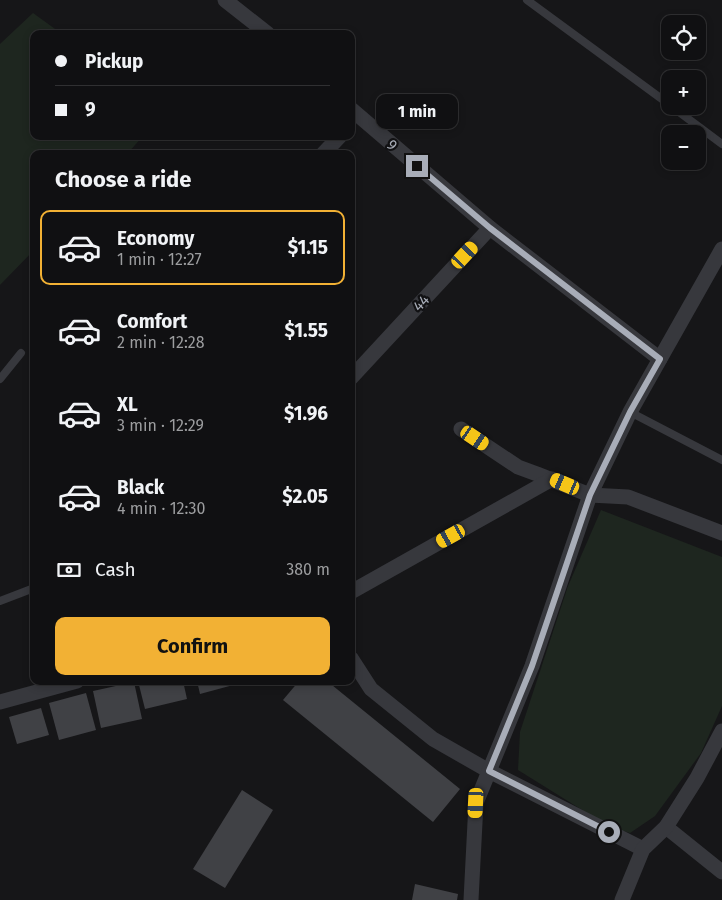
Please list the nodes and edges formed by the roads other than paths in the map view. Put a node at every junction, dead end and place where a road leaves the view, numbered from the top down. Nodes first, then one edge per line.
1 (225, 0) edge
2 (527, 0) edge
3 (263, 30) edge
4 (661, 99) edge
5 (682, 115) edge
6 (355, 118) edge
7 (336, 140) edge
8 (722, 144) edge
9 (326, 150) edge
10 (490, 228) junction
11 (722, 249) edge
12 (21, 353) dead end
13 (660, 359) junction
14 (355, 374) edge
15 (0, 380) edge
16 (630, 412) junction
17 (461, 429) dead end
18 (722, 460) edge
19 (552, 479) junction
20 (590, 495) junction
21 (722, 533) edge
22 (30, 590) edge
23 (355, 590) edge
24 (0, 601) edge
25 (355, 664) edge
26 (62, 685) edge
27 (0, 702) edge
28 (722, 731) edge
29 (489, 771) junction
30 (666, 827) junction
31 (643, 849) junction
32 (722, 872) edge
33 (471, 900) edge
34 (622, 900) edge

1 - 3 street
2 - 4 lane
5 - 8 lane
6 - 10 street, 9
7 - 9 street
10 - 13 street, 9
10 - 14 street, 44
11 - 13 street
12 - 15 lane
13 - 16 street
16 - 18 lane
16 - 20 street
17 - 19 street
19 - 20 street
19 - 23 street
20 - 21 street
20 - 29 street
22 - 24 lane
25 - 29 street
26 - 27 street
28 - 30 street
29 - 31 street
29 - 33 street
30 - 31 street
30 - 32 street
31 - 34 street

